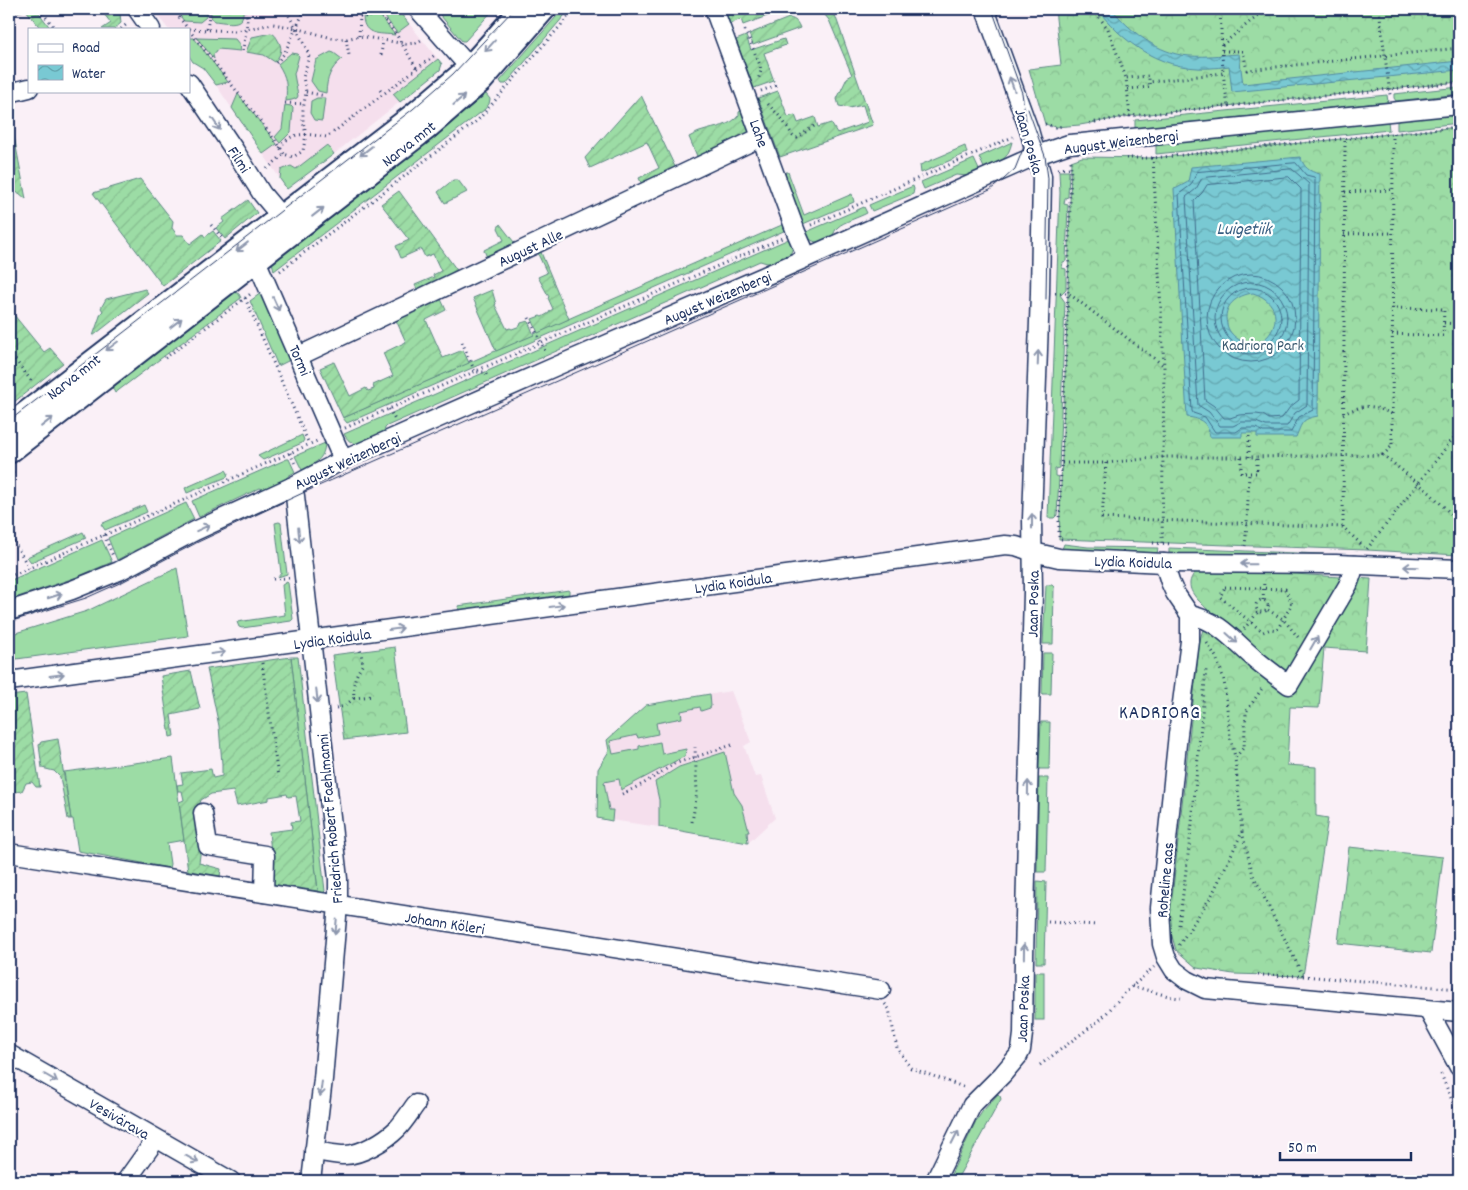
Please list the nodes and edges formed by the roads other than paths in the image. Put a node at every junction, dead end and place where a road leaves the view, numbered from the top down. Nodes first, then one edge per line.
1 (137, 9) edge
2 (418, 9) edge
3 (522, 9) edge
4 (544, 9) edge
5 (714, 9) edge
6 (985, 9) edge
7 (150, 28) edge
8 (475, 74) junction
9 (190, 84) edge
10 (28, 88) edge
11 (9, 93) edge
12 (1459, 105) edge
13 (762, 137) junction
14 (1036, 155) junction
15 (285, 226) junction
16 (808, 257) junction
17 (256, 260) junction
18 (299, 356) junction
19 (9, 426) edge
20 (9, 452) edge
21 (343, 460) junction
22 (295, 479) junction
23 (1033, 552) junction
24 (1356, 557) junction
25 (1164, 563) junction
26 (1459, 570) edge
27 (9, 611) edge
28 (1190, 615) junction
29 (311, 640) junction
30 (9, 681) edge
31 (202, 813) dead end
32 (9, 853) edge
33 (264, 893) junction
34 (338, 905) junction
35 (881, 990) road end
36 (1428, 1010) junction
37 (1459, 1012) edge
38 (9, 1054) edge
39 (1459, 1067) edge
40 (416, 1104) dead end
41 (156, 1139) junction
42 (314, 1151) junction
43 (126, 1181) edge
44 (231, 1181) edge
45 (311, 1181) edge
46 (935, 1181) edge

1 - 7 street
2 - 8 street
3 -> 8 main road, Narva mnt
4 - 8 main road, Narva mnt
5 - 13 street, Lahe
14 -> 6 street, Jaan Poska
8 - 15 main road, Narva mnt
9 -> 15 street, Filmi
10 - 11 street
12 - 14 street, August Weizenbergi
13 - 16 street, Lahe
13 - 18 street, August Alle
14 - 16 street, August Weizenbergi
23 -> 14 street, Jaan Poska
15 - 17 main road, Narva mnt
15 -> 19 main road, Narva mnt
16 - 21 street, August Weizenbergi
17 -> 18 street, Tormi
20 -> 17 main road, Narva mnt
18 - 21 street, Tormi
21 - 22 street, August Weizenbergi
27 -> 22 street, August Weizenbergi
22 -> 29 street, Friedrich Robert Faehlmanni
23 - 25 street, Lydia Koidula
29 -> 23 street, Lydia Koidula
46 -> 23 street, Jaan Poska
24 -> 25 street, Lydia Koidula
26 -> 24 street, Lydia Koidula
28 -> 24 street
25 - 28 street
28 - 36 street, Roheline aas
30 -> 29 street, Lydia Koidula
29 -> 34 street, Friedrich Robert Faehlmanni
31 - 33 street
32 - 33 street, Johann Köleri
33 - 34 street, Johann Köleri
34 - 35 street, Johann Köleri
34 -> 42 street, Friedrich Robert Faehlmanni
36 - 37 street, Roheline aas
36 - 39 street
38 -> 41 street, Vesivärava
40 - 42 street
41 - 43 street
41 -> 44 street, Vesivärava
42 - 45 street, Friedrich Robert Faehlmanni

